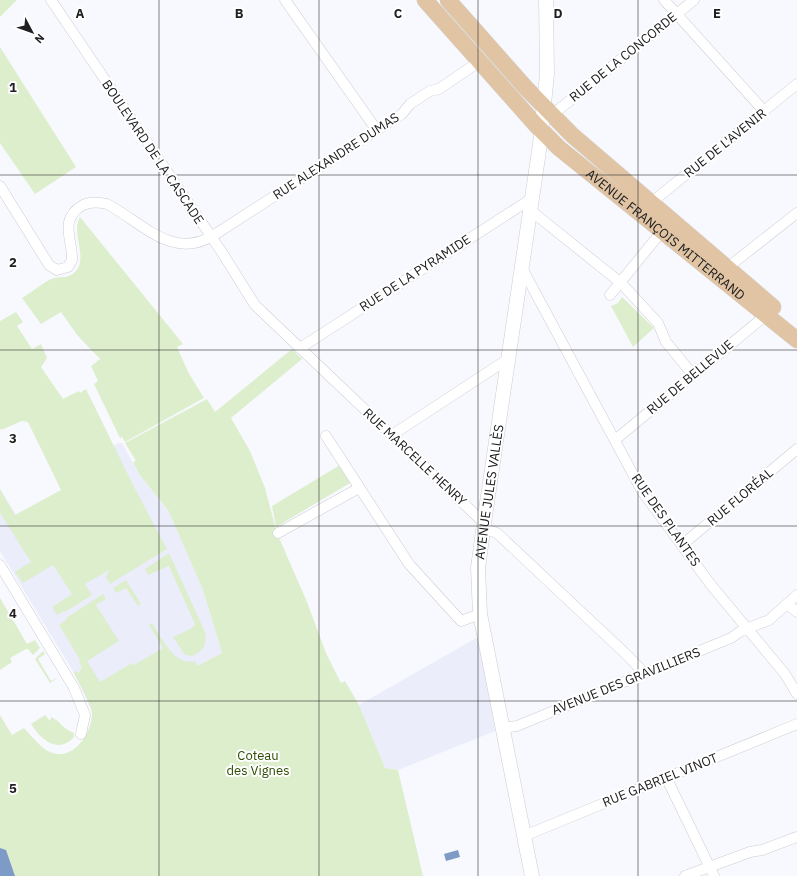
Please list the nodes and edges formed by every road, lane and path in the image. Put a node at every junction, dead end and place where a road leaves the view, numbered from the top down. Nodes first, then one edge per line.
1 (51, 0) edge
2 (285, 0) edge
3 (425, 0) edge
4 (448, 0) edge
5 (546, 0) edge
6 (664, 0) edge
7 (694, 0) edge
8 (677, 14) junction
9 (480, 61) junction
10 (797, 84) edge
11 (764, 111) junction
12 (542, 118) junction
13 (376, 129) junction
14 (0, 186) edge
15 (652, 202) junction
16 (531, 204) junction
17 (797, 213) edge
18 (662, 231) junction
19 (684, 232) junction
20 (210, 237) junction
21 (522, 268) junction
22 (728, 268) junction
23 (621, 283) junction
24 (610, 295) dead end
25 (255, 305) joint
26 (766, 315) junction
27 (797, 327) edge
28 (797, 340) edge
29 (300, 348) junction
30 (508, 359) junction
31 (693, 375) junction
32 (392, 435) junction
33 (326, 436) dead end
34 (615, 440) junction
35 (797, 449) edge
36 (359, 488) junction
37 (484, 523) junction
38 (278, 533) dead end
39 (682, 546) junction
40 (0, 565) edge
41 (797, 595) edge
42 (787, 604) junction
43 (797, 612) edge
44 (480, 614) junction
45 (748, 628) junction
46 (644, 673) junction
47 (797, 694) edge
48 (797, 724) edge
49 (502, 728) junction
50 (81, 734) dead end
51 (666, 777) junction
52 (524, 836) junction
53 (797, 837) edge
54 (712, 871) edge
55 (532, 876) edge
56 (685, 876) edge

1 - 20 street, BOULEVARD DE LA CASCADE
2 - 13 street
3 - 9 main road
4 - 12 main road
5 - 12 main road, AVENUE JULES VALLÈS
6 - 8 street
7 - 8 street, RUE DE LA CONCORDE
8 - 11 street
8 - 12 street, RUE DE LA CONCORDE
9 - 12 main road
9 - 13 street, RUE ALEXANDRE DUMAS
10 - 11 street, RUE DE L'AVENIR
11 - 15 street, RUE DE L'AVENIR
12 - 15 main road, AVENUE FRANÇOIS MITTERRAND
12 - 16 main road, AVENUE JULES VALLÈS
12 - 18 main road, AVENUE FRANÇOIS MITTERRAND
12 - 19 main road
13 - 20 street, RUE ALEXANDRE DUMAS
14 - 20 street, RUE ALEXANDRE DUMAS
15 - 19 main road, AVENUE FRANÇOIS MITTERRAND
16 - 21 main road, AVENUE JULES VALLÈS
16 - 23 street
16 - 29 street, RUE DE LA PYRAMIDE
17 - 22 street
18 - 23 street
18 - 26 main road, AVENUE FRANÇOIS MITTERRAND
19 - 22 main road, AVENUE FRANÇOIS MITTERRAND
20 - 25 street, BOULEVARD DE LA CASCADE
21 - 30 main road, AVENUE JULES VALLÈS
21 - 34 street, RUE DES PLANTES
22 - 27 main road, AVENUE FRANÇOIS MITTERRAND
23 - 24 street
23 - 31 street
25 - 29 street, RUE MARCELLE HENRY
26 - 28 main road, AVENUE FRANÇOIS MITTERRAND
26 - 31 street, RUE DE BELLEVUE
29 - 32 street, RUE MARCELLE HENRY
30 - 32 street
30 - 37 main road, AVENUE JULES VALLÈS
31 - 34 street, RUE DE BELLEVUE
32 - 37 street, RUE MARCELLE HENRY
33 - 36 street
34 - 39 street, RUE DES PLANTES
35 - 39 street, RUE FLORÉAL
36 - 38 street
36 - 44 street
37 - 44 main road, AVENUE JULES VALLÈS
37 - 46 street, RUE MARCELLE HENRY
39 - 45 street, RUE DES PLANTES
40 - 50 street
41 - 42 street, AVENUE DES GRAVILLIERS
42 - 43 street
42 - 45 street, AVENUE DES GRAVILLIERS
44 - 49 main road, AVENUE JULES VALLÈS
45 - 46 street, AVENUE DES GRAVILLIERS
45 - 47 street, RUE DES PLANTES
46 - 49 street, AVENUE DES GRAVILLIERS
48 - 51 street, RUE GABRIEL VINOT
49 - 52 main road, AVENUE JULES VALLÈS
51 - 52 street, RUE GABRIEL VINOT
51 - 54 street
52 - 55 main road, AVENUE JULES VALLÈS
53 - 54 street
54 - 56 street

